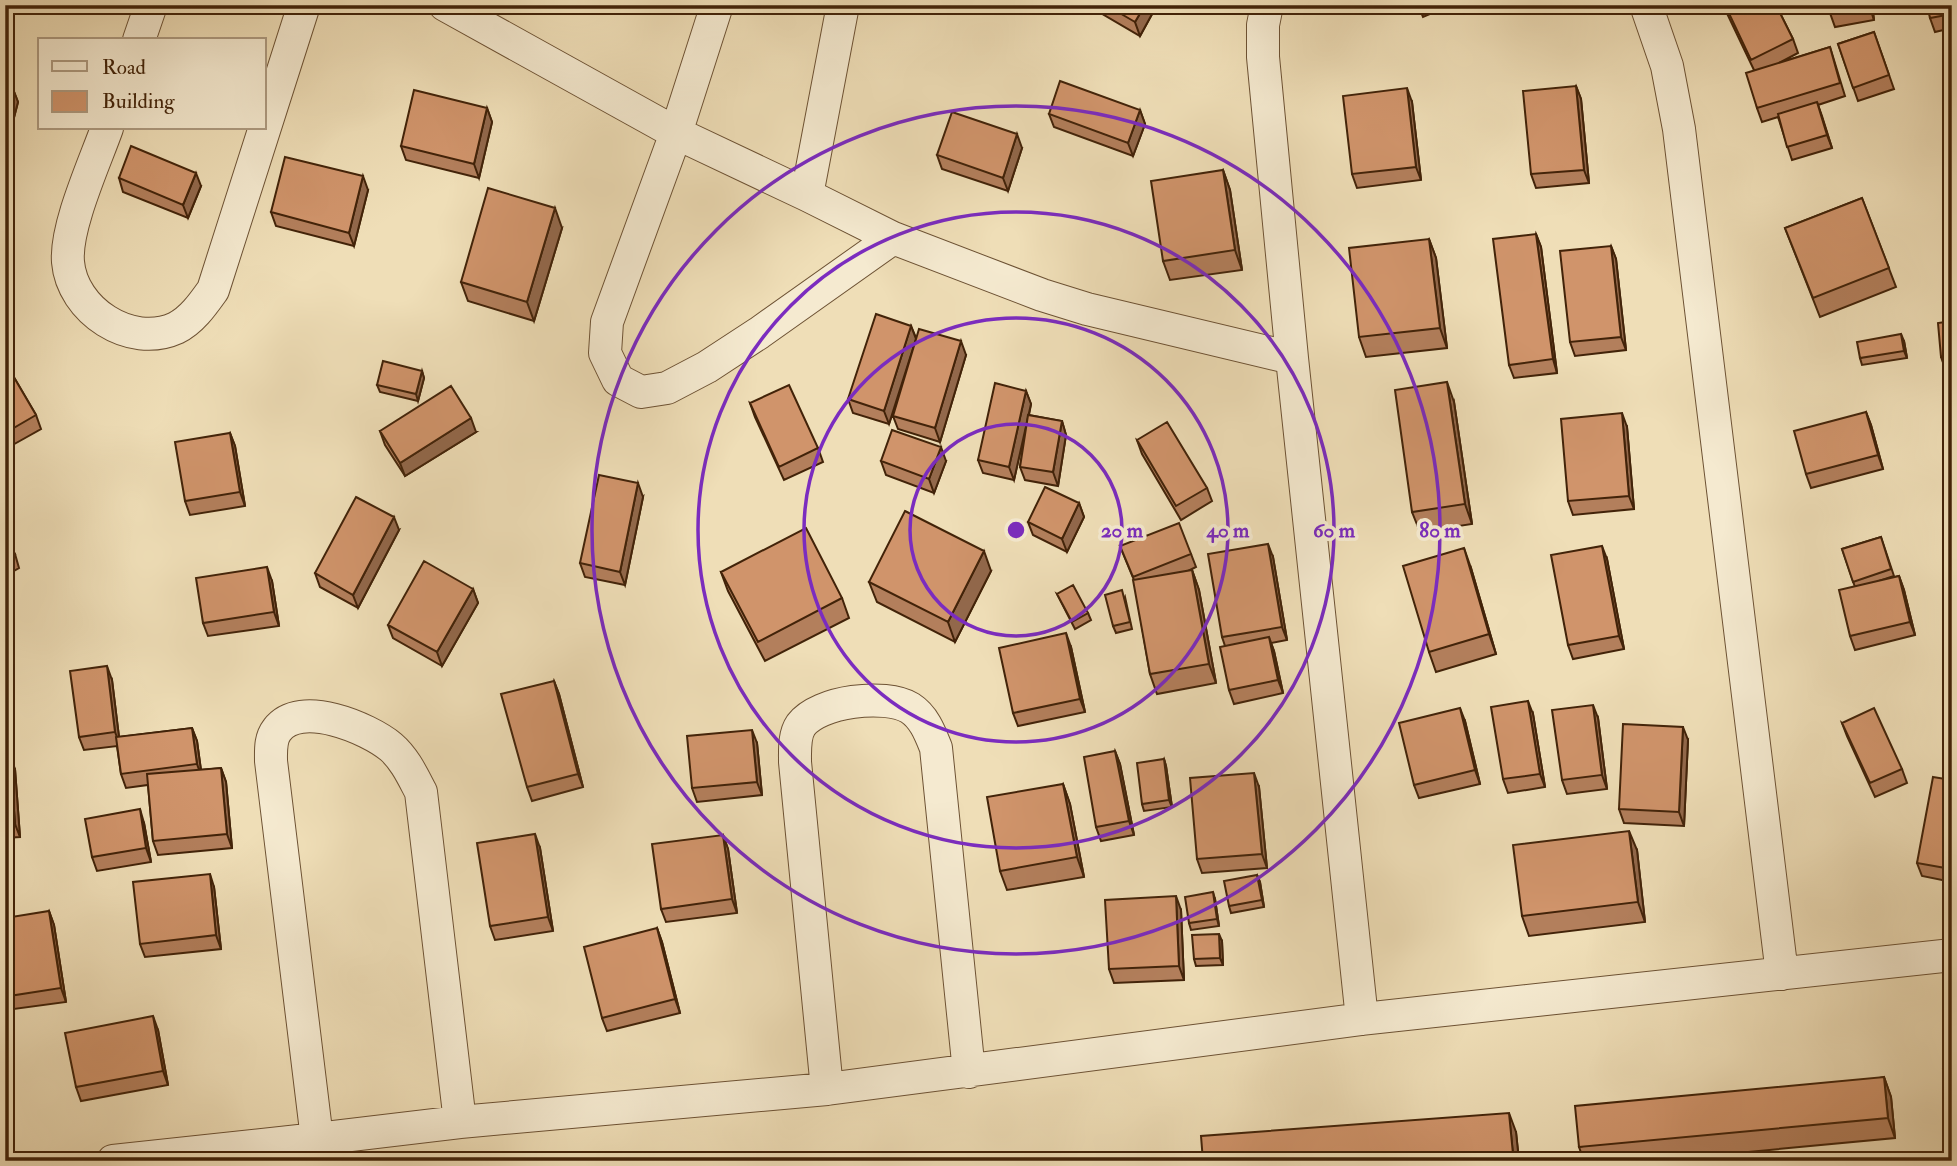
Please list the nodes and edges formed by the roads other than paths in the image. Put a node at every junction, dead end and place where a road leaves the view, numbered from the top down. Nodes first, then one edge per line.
1 (151, 5) edge
2 (304, 5) edge
3 (445, 5) edge
4 (717, 5) edge
5 (843, 5) edge
6 (1267, 5) edge
7 (1646, 5) edge
8 (140, 38) edge
9 (266, 124) edge
10 (106, 130) edge
11 (264, 130) edge
12 (676, 133) junction
13 (807, 195) junction
14 (893, 238) junction
15 (1292, 358) junction
16 (1952, 956) edge
17 (1782, 974) junction
18 (1363, 1019) junction
19 (970, 1072) junction
20 (827, 1089) junction
21 (460, 1122) junction
22 (317, 1139) junction
23 (113, 1161) edge

1 - 8 street
2 - 9 street
3 - 12 street
4 - 12 street
5 - 13 street
6 - 15 street
7 - 17 street
10 - 11 street
12 - 13 street
12 - 14 street
13 - 14 street
14 - 15 street
15 - 18 street
16 - 17 street
17 - 18 street
18 - 19 street
19 - 20 street
19 - 20 street
20 - 21 street
21 - 22 street
21 - 22 street
22 - 23 street

